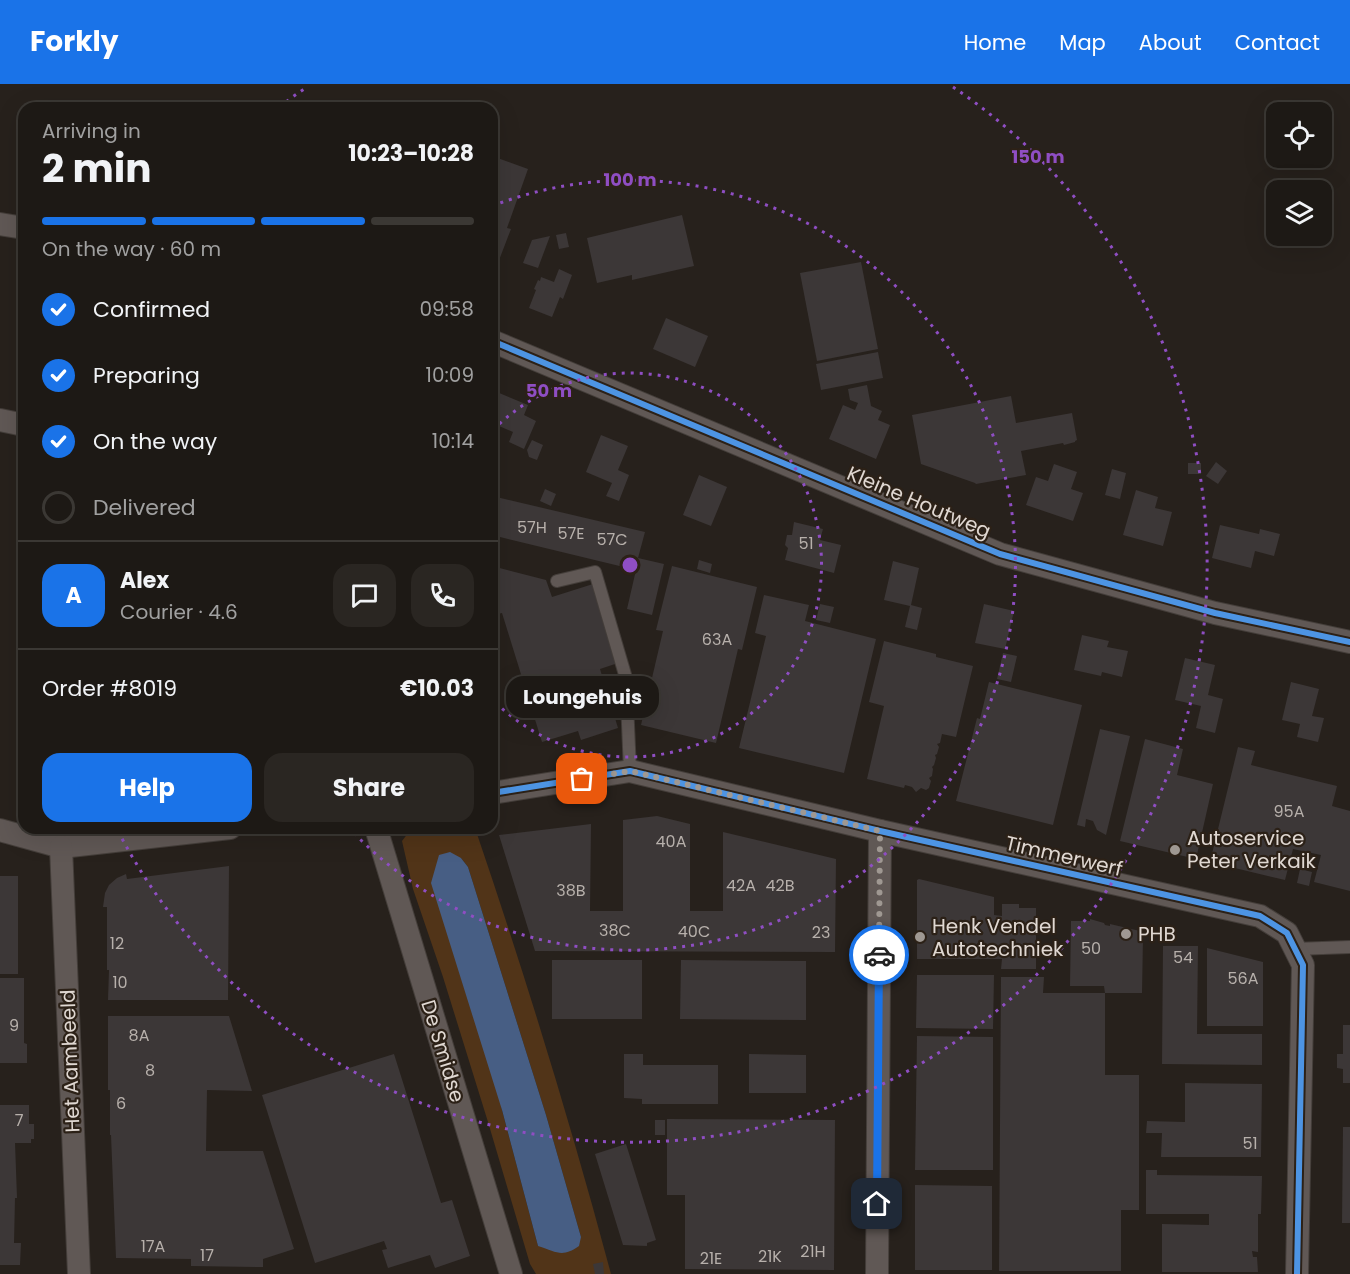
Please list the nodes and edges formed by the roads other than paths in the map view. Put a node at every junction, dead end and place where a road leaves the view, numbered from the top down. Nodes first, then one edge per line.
1 (0, 224) edge
2 (18, 227) edge
3 (498, 344) edge
4 (0, 420) edge
5 (18, 424) edge
6 (557, 581) dead end
7 (1350, 642) edge
8 (630, 771) junction
9 (498, 792) edge
10 (0, 830) edge
11 (880, 831) junction
12 (177, 834) edge
13 (378, 834) edge
14 (61, 847) junction
15 (1350, 947) edge
16 (1295, 949) junction
17 (79, 1274) edge
18 (511, 1274) edge
19 (877, 1274) edge
20 (1297, 1274) edge

1 - 2 street
3 - 7 street, Kleine Houtweg
4 - 5 street
6 - 8 lane
8 - 9 street, Timmerwerf
8 - 11 street, Timmerwerf
10 - 14 street
11 - 16 street, Timmerwerf
11 - 19 street
12 - 14 street
13 - 18 street, De Smidse
14 - 17 street, Het Aambeeld
15 - 16 lane
16 - 20 street, Timmerwerf

